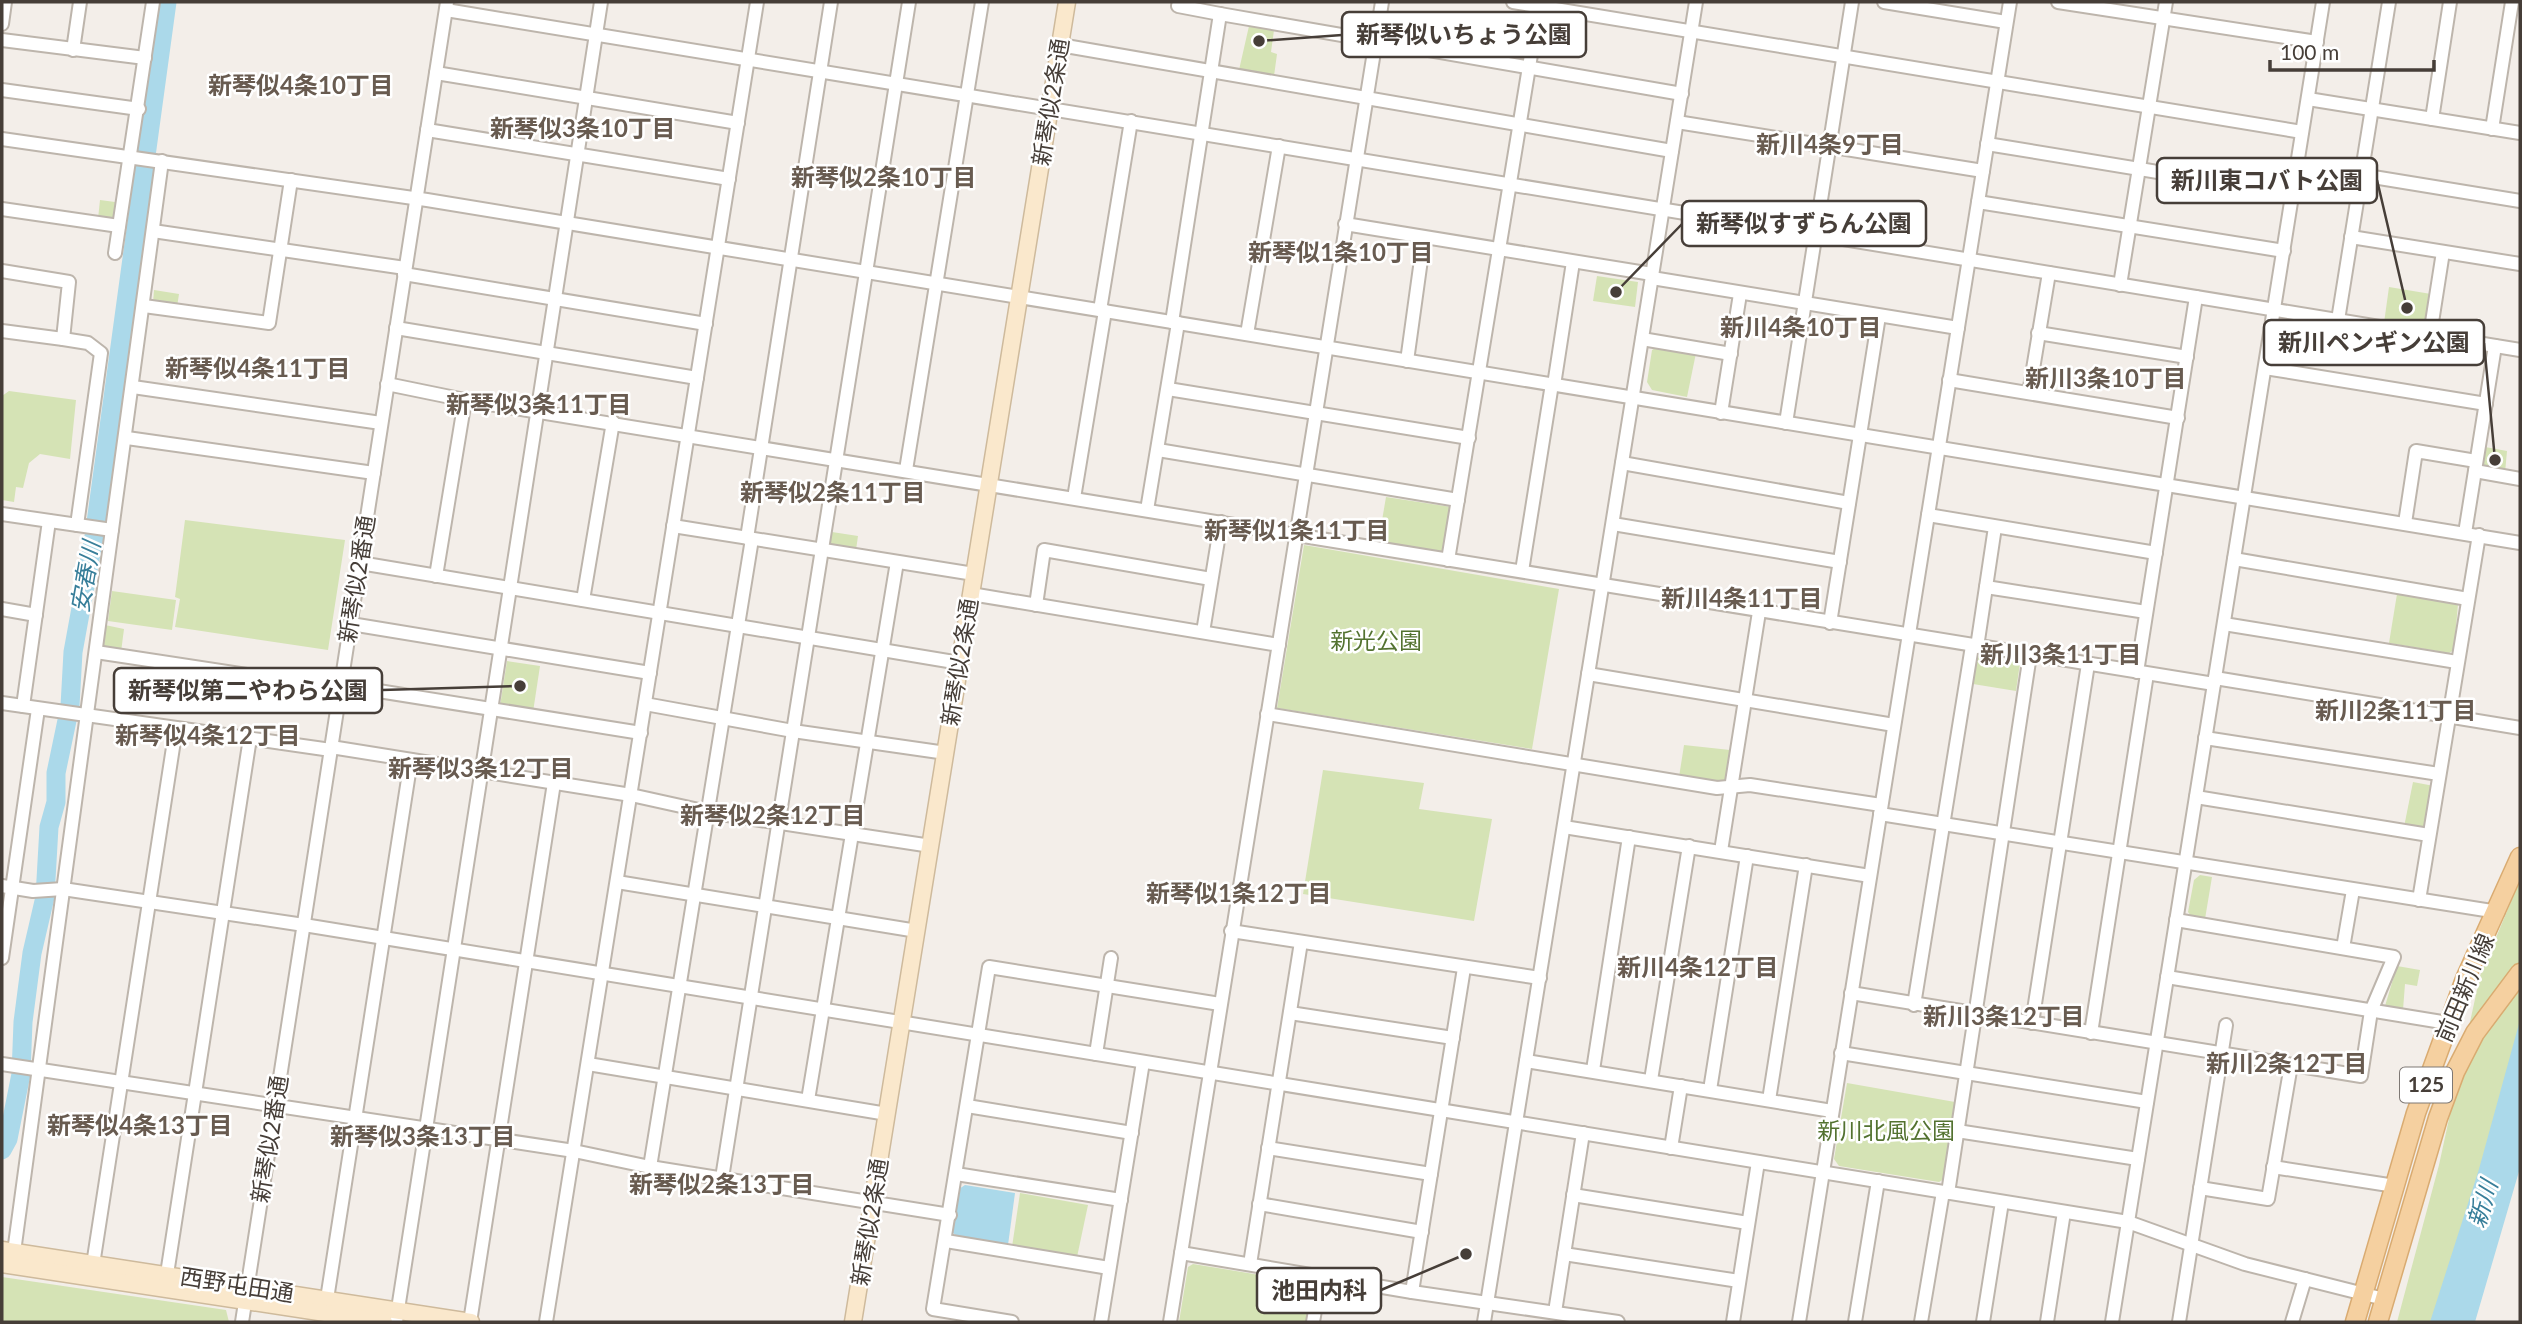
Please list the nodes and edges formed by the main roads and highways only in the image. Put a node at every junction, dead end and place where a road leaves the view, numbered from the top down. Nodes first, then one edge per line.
1 (2520, 857) edge
2 (2520, 974) edge
3 (2355, 1322) edge
4 (2378, 1322) edge

1 - 3 main road, 前田新川線 / 125
2 - 4 main road, 前田新川線 / 125

